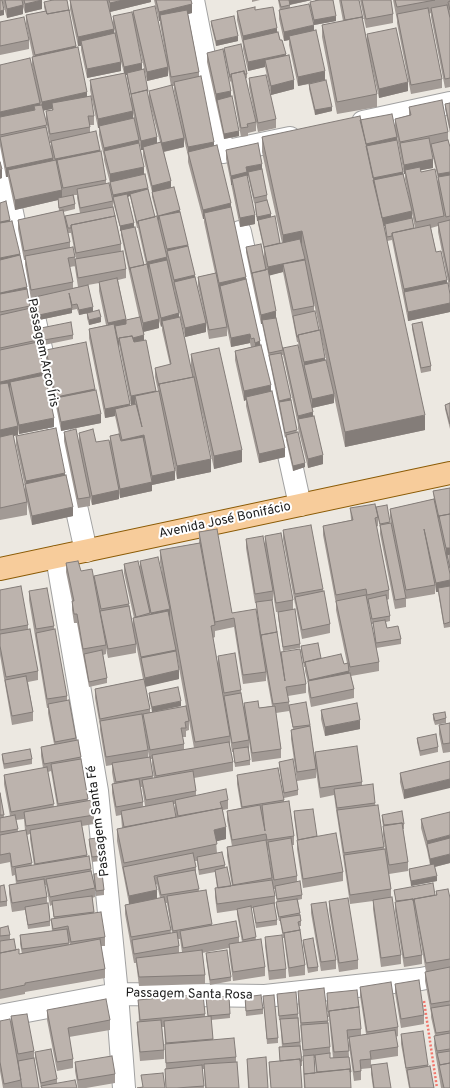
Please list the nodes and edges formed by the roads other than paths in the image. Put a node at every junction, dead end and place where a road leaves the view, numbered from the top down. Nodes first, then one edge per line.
1 (193, 0) edge
2 (450, 103) edge
3 (344, 126) edge
4 (306, 134) edge
5 (0, 155) edge
6 (240, 232) dead end
7 (450, 473) edge
8 (300, 505) junction
9 (86, 551) junction
10 (57, 557) junction
11 (0, 568) edge
12 (450, 973) edge
13 (117, 994) junction
14 (0, 1016) edge
15 (124, 1088) edge

1 - 4 street
2 - 3 street
5 - 9 street, Passagem Arco Íris
6 - 8 street
7 - 8 main road, Avenida José Bonifácio
8 - 9 main road, Avenida José Bonifácio
9 - 10 main road, Avenida José Bonifácio
10 - 11 main road, Avenida José Bonifácio
10 - 13 street, Passagem Santa Fé
12 - 13 street, Passagem Santa Rosa
13 - 14 street, Passagem Santa Rosa
13 - 15 street, Passagem Santa Fé

